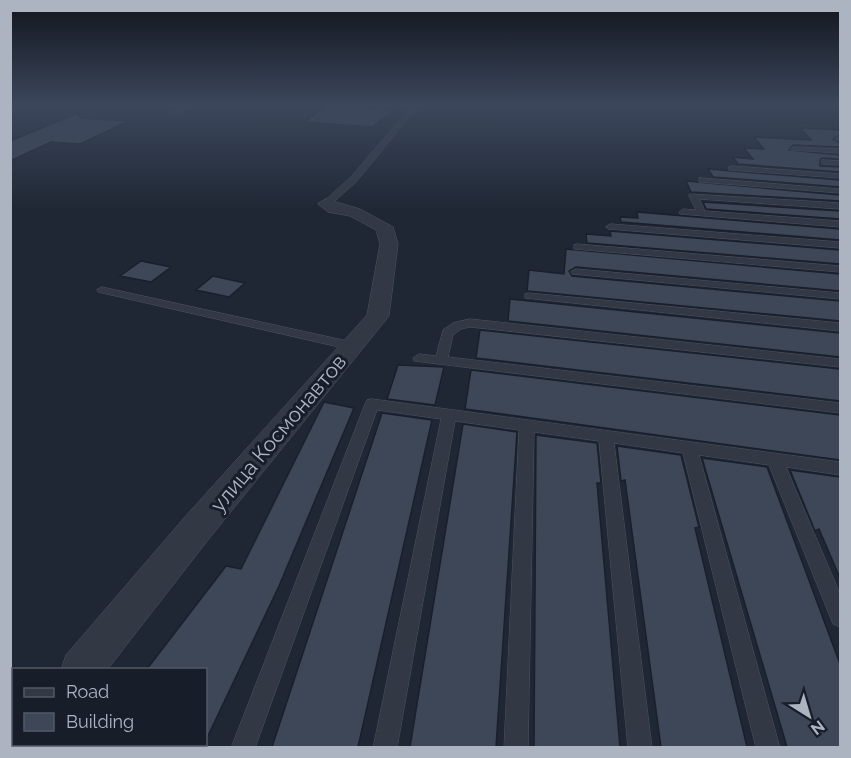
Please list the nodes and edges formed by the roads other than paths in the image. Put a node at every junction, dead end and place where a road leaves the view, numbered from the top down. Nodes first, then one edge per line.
1 (386, 140) edge
2 (793, 149) dead end
3 (840, 151) edge
4 (825, 162) dead end
5 (840, 163) edge
6 (732, 168) dead end
7 (840, 176) edge
8 (702, 180) dead end
9 (840, 191) edge
10 (326, 204) joint
11 (840, 206) edge
12 (683, 212) dead end
13 (702, 213) junction
14 (840, 224) edge
15 (611, 227) dead end
16 (840, 245) edge
17 (577, 247) dead end
18 (840, 269) edge
19 (576, 272) dead end
20 (102, 290) dead end
21 (529, 296) dead end
22 (840, 296) edge
23 (840, 327) edge
24 (352, 346) junction
25 (419, 358) dead end
26 (441, 361) junction
27 (840, 363) edge
28 (840, 408) edge
29 (449, 415) junction
30 (527, 425) junction
31 (606, 436) junction
32 (689, 447) junction
33 (775, 459) junction
34 (840, 468) edge
35 (840, 617) edge
36 (82, 668) edge
37 (243, 747) edge
38 (385, 747) edge
39 (516, 747) edge
40 (640, 747) edge
41 (768, 747) edge

1 - 10 lane
2 - 3 lane
4 - 5 lane
6 - 7 lane
8 - 9 lane
10 - 24 street, улица Космонавтов
11 - 13 lane
12 - 13 lane
13 - 14 lane
15 - 16 lane
17 - 18 lane
19 - 22 lane
20 - 24 lane
21 - 23 lane
24 - 36 street, улица Космонавтов
25 - 26 lane
26 - 27 lane
26 - 28 lane
29 - 30 lane
29 - 37 lane
29 - 38 lane
30 - 31 lane
30 - 39 lane
31 - 32 lane
31 - 40 lane
32 - 33 lane
32 - 41 lane
33 - 34 lane
33 - 35 lane

